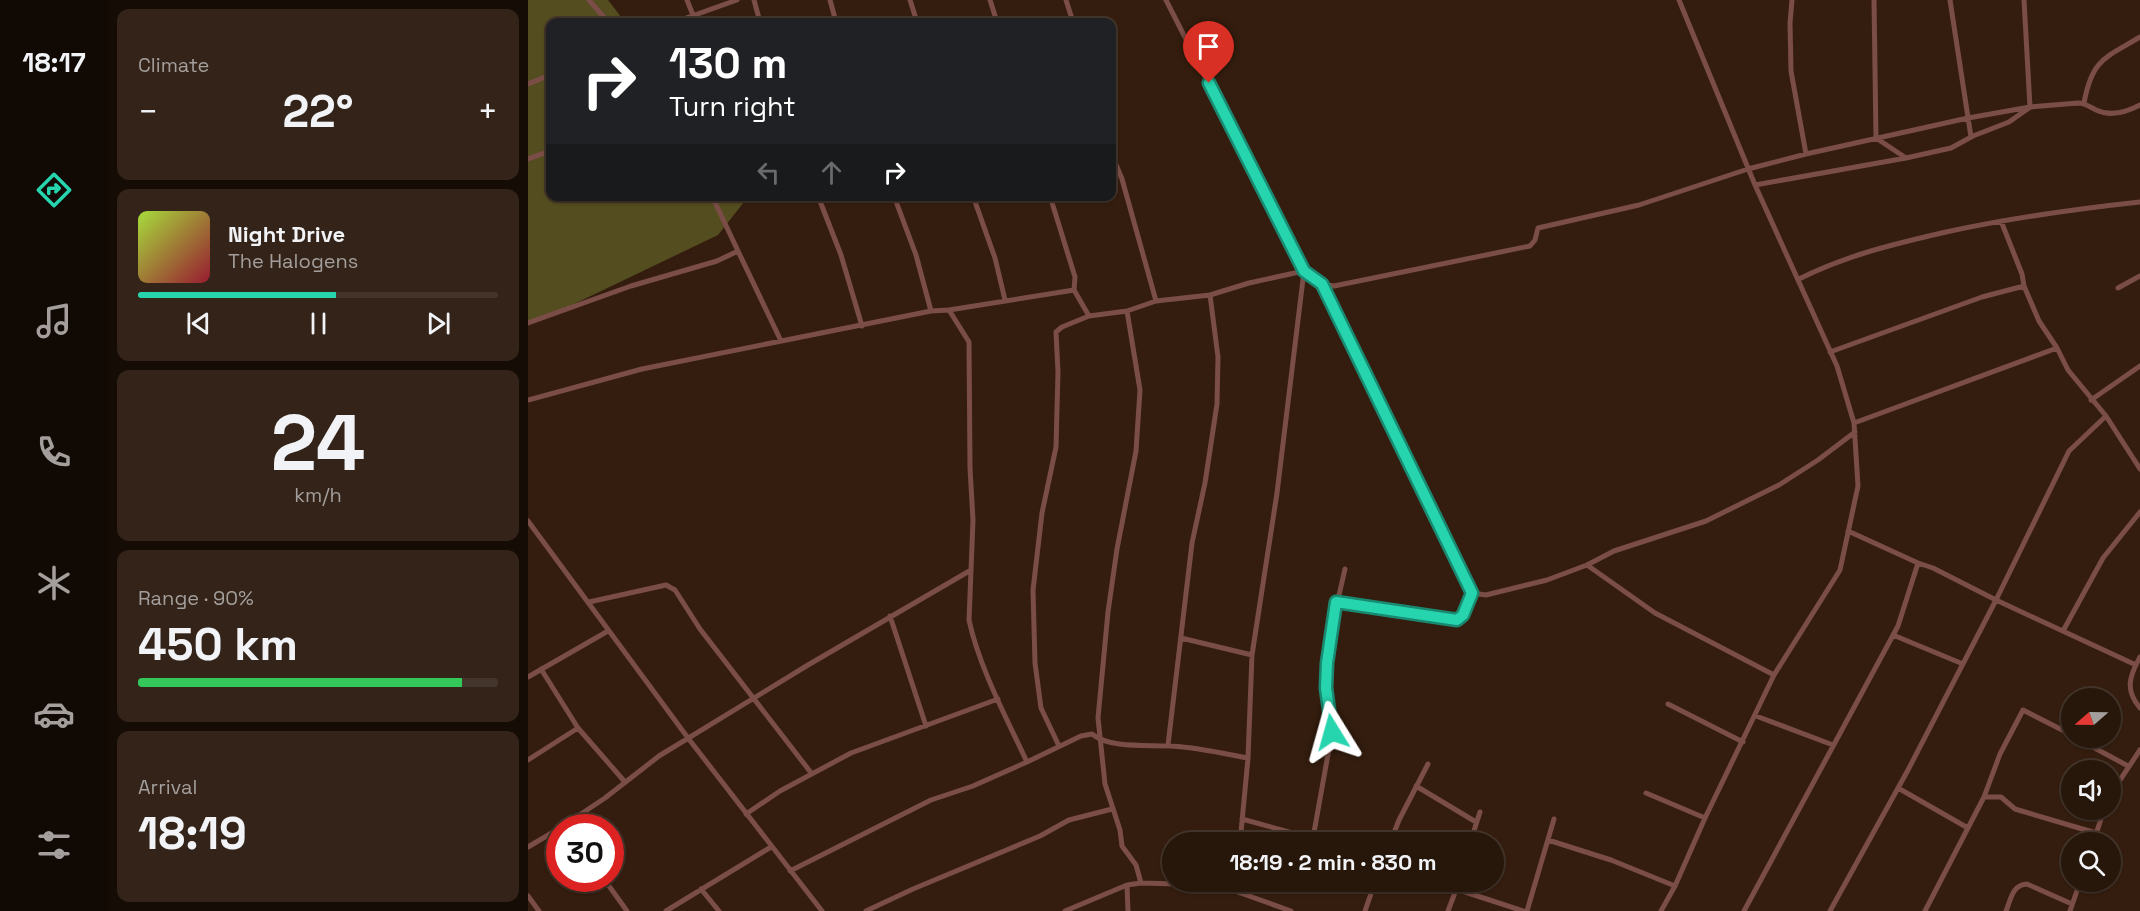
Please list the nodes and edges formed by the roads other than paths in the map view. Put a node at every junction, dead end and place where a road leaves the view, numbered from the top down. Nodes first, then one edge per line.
1 (589, 0) edge
2 (687, 0) edge
3 (737, 0) edge
4 (754, 0) edge
5 (830, 0) edge
6 (910, 0) edge
7 (990, 0) edge
8 (1066, 0) edge
9 (1166, 0) edge
10 (1679, 0) edge
11 (1792, 0) edge
12 (1874, 0) edge
13 (1950, 0) edge
14 (2024, 0) edge
15 (693, 15) junction
16 (605, 18) edge
17 (685, 18) edge
18 (759, 18) edge
19 (835, 18) edge
20 (916, 18) edge
21 (996, 18) edge
22 (1072, 18) edge
23 (2140, 37) edge
24 (546, 77) edge
25 (528, 84) edge
26 (2084, 103) junction
27 (2140, 105) edge
28 (2030, 107) junction
29 (1968, 118) junction
30 (1971, 137) junction
31 (1876, 138) junction
32 (546, 152) edge
33 (1806, 154) junction
34 (1906, 158) junction
35 (528, 159) edge
36 (1116, 164) edge
37 (1748, 169) junction
38 (1755, 185) junction
39 (714, 201) edge
40 (820, 201) edge
41 (896, 201) edge
42 (975, 201) edge
43 (1052, 201) edge
44 (2140, 202) edge
45 (2001, 221) junction
46 (738, 251) junction
47 (1304, 271) junction
48 (2140, 276) edge
49 (1799, 279) junction
50 (1322, 284) junction
51 (2024, 286) junction
52 (2118, 288) dead end
53 (1074, 290) junction
54 (1210, 295) junction
55 (1005, 300) junction
56 (1155, 302) junction
57 (950, 310) junction
58 (931, 311) junction
59 (1127, 311) junction
60 (1089, 316) junction
61 (528, 323) edge
62 (862, 326) junction
63 (781, 341) junction
64 (2057, 348) junction
65 (1830, 352) junction
66 (2140, 366) edge
67 (528, 400) edge
68 (2091, 400) junction
69 (2106, 416) junction
70 (1854, 423) junction
71 (1854, 432) junction
72 (2140, 468) edge
73 (2140, 512) edge
74 (528, 521) edge
75 (1848, 531) junction
76 (1918, 563) junction
77 (1587, 565) junction
78 (1345, 569) dead end
79 (971, 570) junction
80 (1472, 593) junction
81 (1996, 600) junction
82 (589, 602) junction
83 (1336, 602) junction
84 (890, 616) junction
85 (608, 631) junction
86 (2063, 631) junction
87 (1893, 635) junction
88 (1181, 638) junction
89 (1252, 655) junction
90 (2140, 657) edge
91 (1963, 664) junction
92 (2136, 665) junction
93 (541, 669) junction
94 (1774, 675) junction
95 (528, 677) edge
96 (754, 698) junction
97 (998, 699) junction
98 (1668, 704) dead end
99 (2140, 708) edge
100 (1756, 716) junction
101 (926, 726) junction
102 (578, 728) junction
103 (2061, 729) edge
104 (688, 738) junction
105 (1100, 741) junction
106 (1743, 742) junction
107 (1168, 745) junction
108 (1833, 745) junction
109 (1059, 746) junction
110 (2095, 748) edge
111 (2140, 750) edge
112 (1248, 758) junction
113 (528, 760) edge
114 (1028, 762) junction
115 (1428, 764) dead end
116 (2128, 766) junction
117 (812, 774) junction
118 (2121, 777) edge
119 (625, 782) junction
120 (1416, 786) junction
121 (1898, 788) junction
122 (1646, 793) dead end
123 (1984, 797) junction
124 (1112, 808) junction
125 (1480, 812) dead end
126 (583, 814) edge
127 (746, 814) junction
128 (1705, 818) junction
129 (1242, 819) junction
130 (1554, 819) dead end
131 (2100, 820) edge
132 (1476, 822) junction
133 (1968, 828) junction
134 (1241, 832) edge
135 (1291, 832) edge
136 (1314, 832) edge
137 (1394, 832) edge
138 (1473, 832) edge
139 (2096, 832) joint
140 (546, 836) edge
141 (1548, 840) junction
142 (528, 847) edge
143 (771, 847) junction
144 (790, 871) junction
145 (1141, 883) junction
146 (1162, 884) edge
147 (1127, 885) junction
148 (1675, 886) junction
149 (701, 889) junction
150 (613, 892) edge
151 (1237, 892) edge
152 (1372, 892) edge
153 (1455, 892) edge
154 (1465, 892) edge
155 (2077, 892) edge
156 (528, 896) edge
157 (1276, 908) edge
158 (2071, 908) edge
159 (538, 911) edge
160 (627, 911) edge
161 (666, 911) edge
162 (718, 911) edge
163 (822, 911) edge
164 (866, 911) edge
165 (1065, 911) edge
166 (1128, 911) edge
167 (1291, 911) edge
168 (1365, 911) edge
169 (1448, 911) edge
170 (1525, 911) edge
171 (1660, 911) edge
172 (1744, 911) edge
173 (1830, 911) edge
174 (1925, 911) edge
175 (2006, 911) edge

1 - 16 street
2 - 15 street
3 - 15 street
4 - 18 street
5 - 19 street
6 - 20 street
7 - 21 street
8 - 22 street
9 - 47 street
10 - 37 street
11 - 33 street
12 - 31 street
13 - 29 street
14 - 28 street
15 - 17 street
23 - 26 street
24 - 25 street
26 - 27 street
26 - 28 street
28 - 29 street
28 - 30 street
29 - 30 street
29 - 31 street
30 - 34 street
31 - 33 street
31 - 34 street
32 - 35 street
33 - 37 street
34 - 38 street
36 - 56 street
37 - 38 street
37 - 50 street
38 - 49 street
39 - 46 street
40 - 62 street
41 - 58 street
42 - 55 street
43 - 53 street
44 - 45 street
45 - 49 street
45 - 51 street
46 - 61 street
46 - 63 street
47 - 50 street
47 - 54 street
47 - 89 street
48 - 52 street
49 - 65 street
50 - 80 street
51 - 64 street
51 - 65 street
53 - 55 street
53 - 60 street
54 - 56 street
54 - 88 street
55 - 57 street
56 - 59 street
57 - 58 street
57 - 79 street
58 - 62 street
59 - 60 street
59 - 105 street
60 - 109 street
62 - 63 street
63 - 67 street
64 - 68 street
64 - 70 street
65 - 70 street
66 - 68 street
68 - 69 street
69 - 72 street
69 - 81 street
70 - 71 street
71 - 75 street
71 - 77 street
73 - 86 street
74 - 82 street
75 - 76 street
75 - 94 street
76 - 81 street
76 - 87 street
77 - 80 street
77 - 94 street
78 - 83 street
79 - 84 street
79 - 97 street
80 - 83 street
81 - 86 street
81 - 91 street
82 - 85 street
82 - 96 street
83 - 136 street
84 - 96 street
84 - 101 street
85 - 93 street
85 - 104 street
86 - 92 street
87 - 91 street
87 - 108 street
88 - 89 street
88 - 107 street
89 - 112 street
90 - 92 street
91 - 121 street
92 - 99 street
93 - 95 street
93 - 102 street
94 - 100 street
96 - 104 street
96 - 117 street
97 - 101 street
97 - 114 street
98 - 106 street
100 - 106 street
100 - 108 street
101 - 117 street
102 - 113 street
102 - 119 street
103 - 123 street
104 - 119 street
104 - 127 street
105 - 107 street
105 - 109 street
105 - 124 street
106 - 128 street
107 - 112 street
108 - 172 street
109 - 114 street
110 - 116 street
111 - 116 street
112 - 129 street
114 - 144 street
115 - 120 street
116 - 118 street
117 - 127 street
119 - 126 street
120 - 132 street
120 - 137 street
121 - 133 street
121 - 173 street
122 - 128 street
123 - 133 street
123 - 139 street
124 - 145 street
124 - 164 street
125 - 132 street
127 - 143 street
128 - 148 street
129 - 134 street
129 - 135 street
130 - 141 street
131 - 139 street
132 - 138 street
133 - 174 street
140 - 142 street
141 - 148 street
141 - 170 street
143 - 144 street
143 - 149 street
144 - 163 street
145 - 146 street
145 - 147 street
147 - 165 street
147 - 166 street
148 - 171 street
149 - 161 street
149 - 162 street
150 - 160 street
151 - 157 street
152 - 168 street
153 - 169 street
154 - 170 street
155 - 158 street
156 - 159 street
157 - 167 street
158 - 175 street

